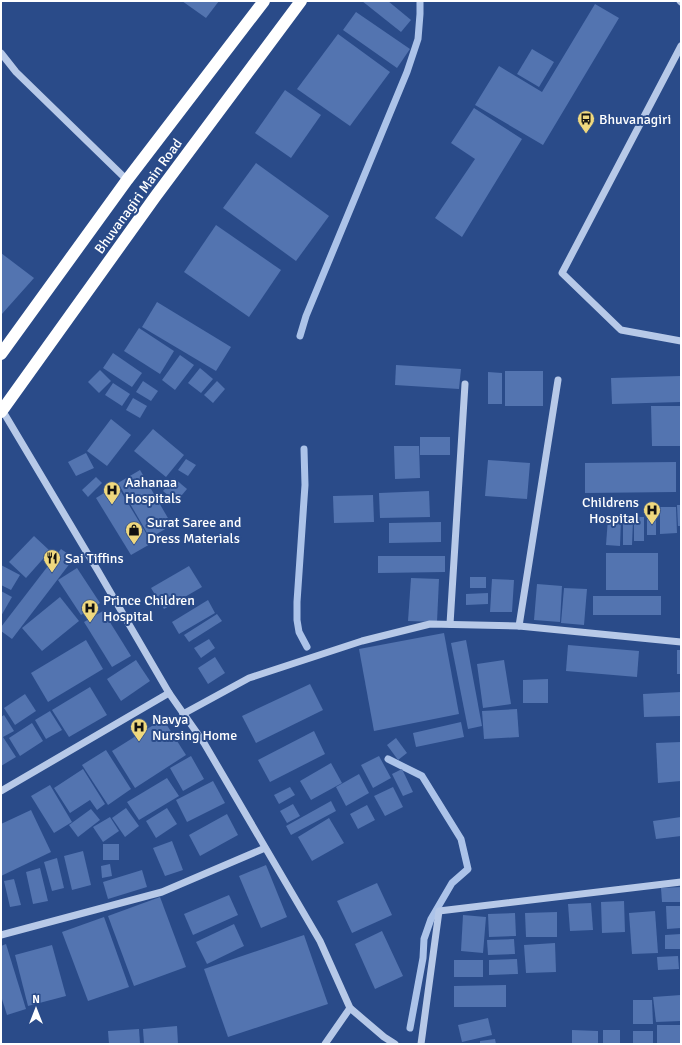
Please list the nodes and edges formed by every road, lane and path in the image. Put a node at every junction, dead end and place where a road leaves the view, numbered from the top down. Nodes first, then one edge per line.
1 (264, 1) edge
2 (301, 1) edge
3 (681, 46) edge
4 (1, 53) edge
5 (127, 180) junction
6 (681, 341) edge
7 (1, 354) edge
8 (558, 380) dead end
9 (465, 384) dead end
10 (2, 409) edge
11 (450, 624) junction
12 (519, 626) junction
13 (681, 642) edge
14 (169, 693) junction
15 (183, 714) junction
16 (1, 791) edge
17 (265, 848) junction
18 (681, 882) edge
19 (1, 935) edge
20 (350, 1008) junction
21 (325, 1044) edge
22 (395, 1044) edge
23 (421, 1044) edge

1 - 5 highway, Bhuvanagiri Main Road
2 - 10 highway, Bhuvanagiri Main Road
3 - 6 street
4 - 5 street
5 - 7 highway, Bhuvanagiri Main Road
8 - 12 street
9 - 11 street
10 - 14 street
11 - 12 street
11 - 15 street
12 - 13 street
14 - 15 street
14 - 16 street
15 - 17 street
17 - 19 street
17 - 20 street
18 - 23 street
20 - 21 street
20 - 22 street

